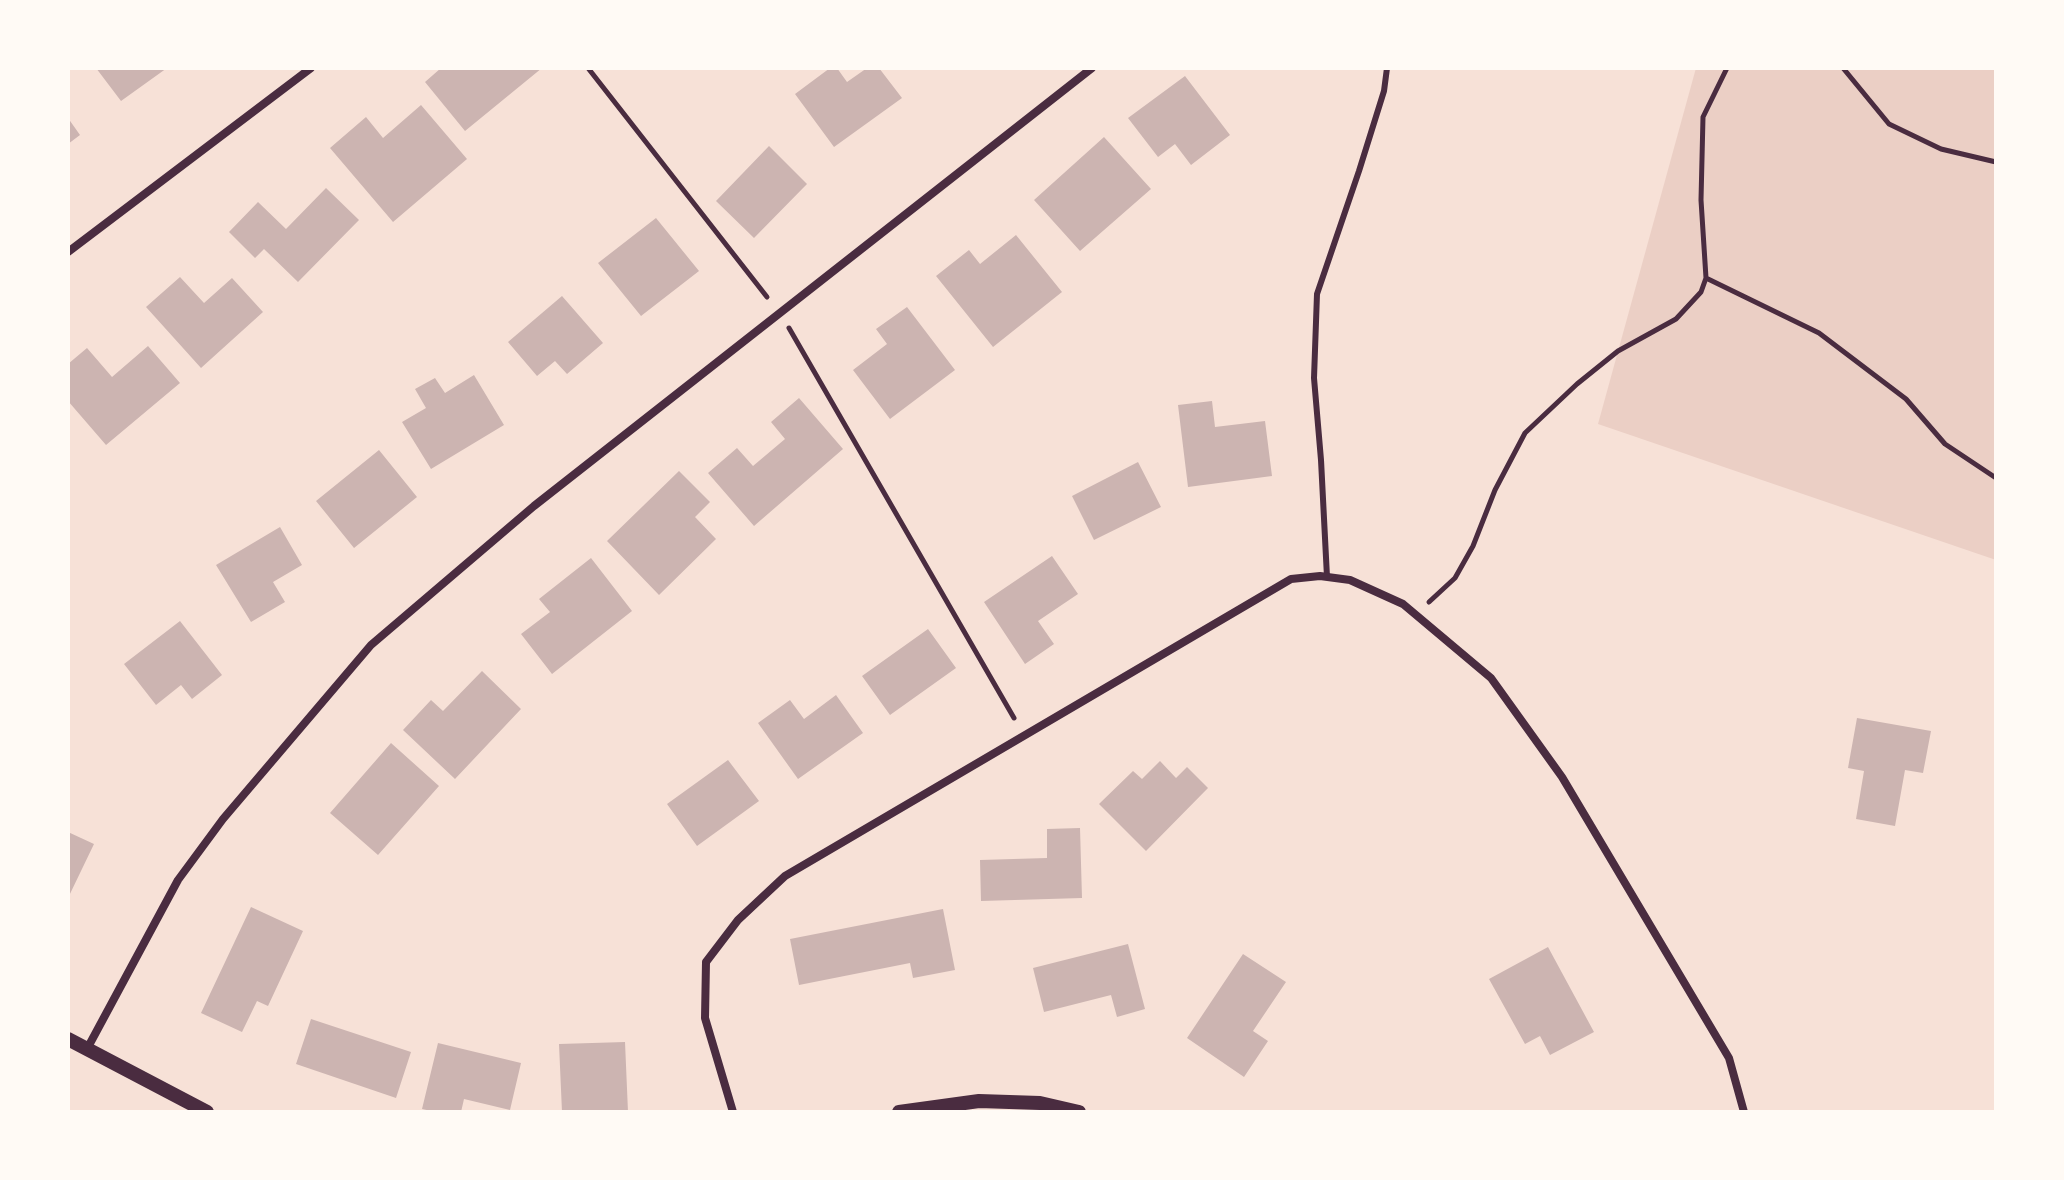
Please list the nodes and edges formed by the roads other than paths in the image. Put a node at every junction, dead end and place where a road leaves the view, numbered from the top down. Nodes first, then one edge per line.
1 (311, 68) edge
2 (1092, 68) edge
3 (1387, 68) edge
4 (68, 252) edge
5 (1327, 577) junction
6 (68, 1039) edge
7 (87, 1049) junction
8 (207, 1112) edge
9 (733, 1112) edge
10 (899, 1112) edge
11 (1079, 1112) edge
12 (1744, 1112) edge

1 - 4 street
2 - 7 street
3 - 5 lane
5 - 9 street
5 - 12 street
6 - 7 street
7 - 8 street
10 - 11 street

